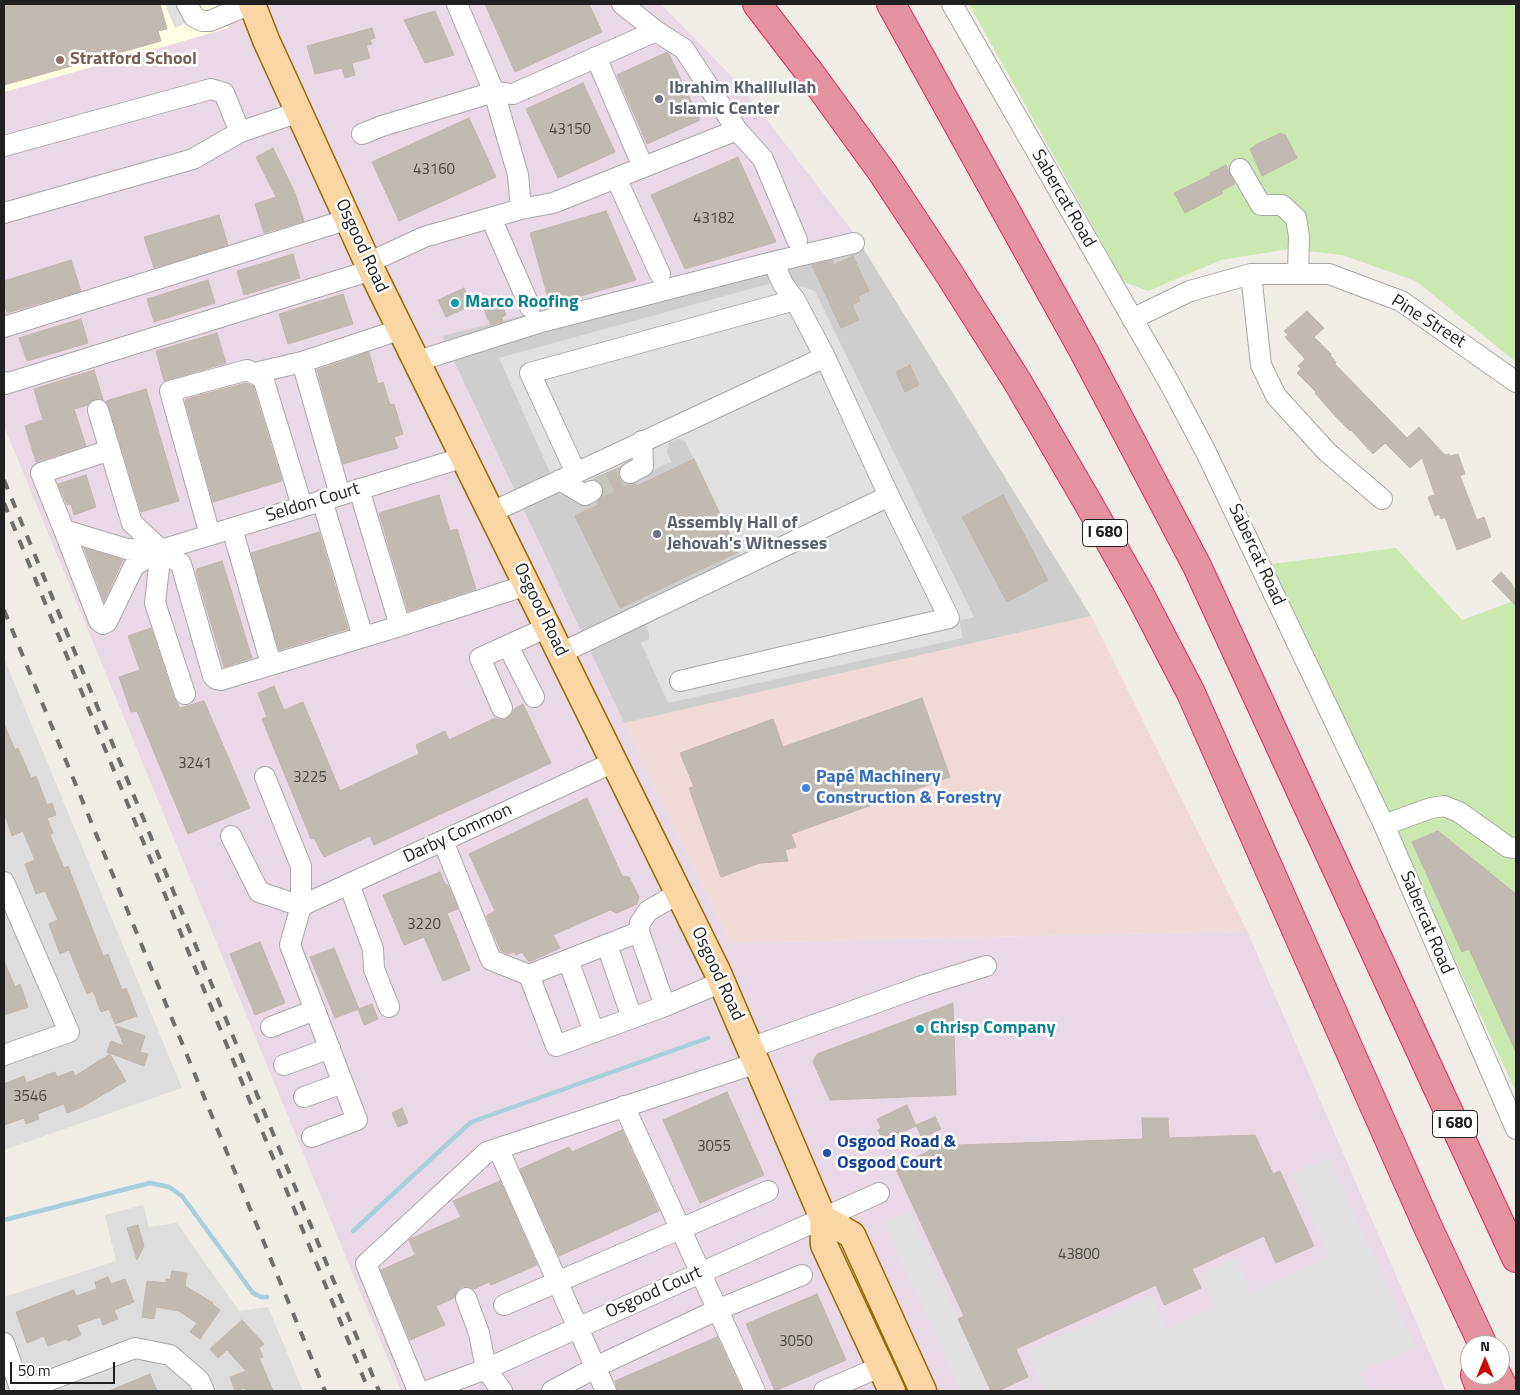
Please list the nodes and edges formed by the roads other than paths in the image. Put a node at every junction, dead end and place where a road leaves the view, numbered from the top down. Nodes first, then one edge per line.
1 (187, 4) edge
2 (251, 4) edge
3 (457, 4) edge
4 (622, 4) edge
5 (757, 4) edge
6 (891, 4) edge
7 (952, 4) edge
8 (656, 31) junction
9 (596, 57) junction
10 (494, 92) junction
11 (299, 112) junction
12 (737, 130) junction
13 (240, 132) junction
14 (362, 134) dead end
15 (4, 146) edge
16 (643, 167) junction
17 (1240, 169) dead end
18 (616, 178) junction
19 (521, 210) junction
20 (4, 213) edge
21 (491, 218) junction
22 (348, 220) junction
23 (797, 240) dead end
24 (854, 243) dead end
25 (773, 262) junction
26 (370, 266) junction
27 (660, 274) dead end
28 (1251, 274) junction
29 (1298, 274) junction
30 (795, 300) junction
31 (530, 307) dead end
32 (1132, 319) junction
33 (4, 327) edge
34 (402, 329) junction
35 (825, 357) junction
36 (418, 361) junction
37 (302, 362) junction
38 (255, 374) junction
39 (4, 382) edge
40 (1516, 382) edge
41 (98, 410) dead end
42 (642, 442) junction
43 (110, 450) junction
44 (465, 457) junction
45 (630, 473) tunnel mouth
46 (568, 476) junction
47 (592, 492) dead end
48 (340, 495) junction
49 (889, 496) junction
50 (1382, 499) dead end
51 (302, 506) junction
52 (492, 512) junction
53 (232, 528) junction
54 (64, 530) junction
55 (210, 535) junction
56 (161, 550) junction
57 (527, 585) junction
58 (400, 626) junction
59 (548, 628) junction
60 (363, 637) junction
61 (508, 646) junction
62 (561, 653) junction
63 (271, 664) junction
64 (680, 681) dead end
65 (185, 694) dead end
66 (534, 697) dead end
67 (502, 708) dead end
68 (614, 762) junction
69 (265, 778) dead end
70 (1384, 825) junction
71 (231, 836) dead end
72 (443, 841) junction
73 (1516, 848) edge
74 (4, 884) edge
75 (349, 884) junction
76 (679, 893) junction
77 (302, 906) junction
78 (639, 932) junction
79 (607, 945) junction
80 (568, 960) junction
81 (986, 966) dead end
82 (529, 975) junction
83 (722, 982) junction
84 (665, 1006) junction
85 (388, 1007) dead end
86 (315, 1010) junction
87 (632, 1018) junction
88 (272, 1028) dead end
89 (594, 1032) junction
90 (330, 1048) junction
91 (4, 1055) edge
92 (753, 1055) junction
93 (284, 1065) dead end
94 (343, 1083) junction
95 (304, 1097) dead end
96 (624, 1106) junction
97 (1516, 1129) edge
98 (312, 1137) dead end
99 (498, 1148) junction
100 (768, 1190) dead end
101 (879, 1193) dead end
102 (823, 1218) junction
103 (1427, 1225) junction
104 (680, 1229) junction
105 (1516, 1258) edge
106 (700, 1273) junction
107 (802, 1275) dead end
108 (558, 1282) junction
109 (466, 1298) dead end
110 (504, 1305) dead end
111 (717, 1310) junction
112 (579, 1327) junction
113 (1460, 1335) edge
114 (1478, 1335) edge
115 (4, 1343) edge
116 (596, 1367) junction
117 (880, 1367) junction
118 (486, 1369) junction
119 (21, 1391) edge
120 (204, 1391) edge
121 (418, 1391) edge
122 (427, 1391) edge
123 (502, 1391) edge
124 (552, 1391) edge
125 (606, 1391) edge
126 (755, 1391) edge
127 (824, 1391) edge
128 (892, 1391) edge
129 (923, 1391) edge

1 - 2 street
2 - 11 main road, Osgood Road
3 - 10 street
4 - 8 street
5 - 103 highway, I 680
6 - 105 highway, I 680
7 - 32 street, Sabercat Road
8 - 9 street
8 - 12 street
9 - 10 street
9 - 16 street
10 - 14 street
10 - 19 street
11 - 13 street
11 - 22 main road, Osgood Road
12 - 16 street
12 - 23 street
13 - 15 street
13 - 20 street
16 - 18 street
17 - 29 street
18 - 19 street
18 - 27 street
19 - 21 street
21 - 26 street
21 - 31 street
22 - 26 main road, Osgood Road
22 - 33 street
24 - 25 street
25 - 30 street
25 - 36 street
26 - 34 main road, Osgood Road
26 - 39 street
28 - 29 street, Pine Street
28 - 32 street, Pine Street
28 - 50 street
29 - 40 street, Pine Street
30 - 35 street
30 - 46 street
32 - 70 street, Sabercat Road
34 - 36 main road, Osgood Road
34 - 37 street
35 - 42 street
35 - 49 street
36 - 44 main road, Osgood Road
37 - 38 street
37 - 48 street
38 - 51 street
38 - 55 street
41 - 43 street
42 - 45 street
42 - 46 street
43 - 54 street
43 - 56 street
44 - 48 street, Seldon Court
44 - 52 main road, Osgood Road
46 - 47 street
46 - 52 street
48 - 51 street, Seldon Court
48 - 58 street
48 - 60 street
49 - 62 street
49 - 64 street
51 - 53 street, Seldon Court
52 - 57 main road, Osgood Road
53 - 55 street, Seldon Court
53 - 63 street
54 - 56 street
54 - 56 street
55 - 56 street, Seldon Court
56 - 63 street
56 - 65 street
57 - 58 street
57 - 59 main road, Osgood Road
58 - 60 street
59 - 61 street
59 - 62 main road, Osgood Road
60 - 63 street
61 - 66 street
61 - 67 street
62 - 68 main road, Osgood Road
68 - 72 street, Darby Common
68 - 76 main road, Osgood Road
69 - 77 street
70 - 73 street
70 - 97 street, Sabercat Road
71 - 77 street
72 - 75 street, Darby Common
72 - 82 street
74 - 91 street
75 - 77 street, Darby Common
75 - 85 street
76 - 78 street
76 - 83 main road, Osgood Road
77 - 86 street
78 - 79 street
78 - 84 street
79 - 80 street
79 - 87 street
80 - 82 street
80 - 89 street
81 - 92 street
82 - 89 street
83 - 84 street
83 - 92 main road, Osgood Road
84 - 87 street
86 - 88 street
86 - 90 street
87 - 89 street
90 - 93 street
90 - 94 street
92 - 96 street
92 - 102 main road, Osgood Road
94 - 95 street
94 - 98 street
96 - 99 street
96 - 104 street
99 - 108 street
99 - 121 street
100 - 104 street
101 - 102 street, Osgood Court
102 - 106 street, Osgood Court
102 - 117 main road, Osgood Road
102 - 129 main road
103 - 113 highway
103 - 114 highway, I 680
104 - 106 street
104 - 108 street
106 - 111 street
106 - 112 street, Osgood Court
107 - 111 street
108 - 110 street
108 - 112 street
109 - 118 street
111 - 116 street
111 - 126 street
112 - 116 street
112 - 118 street, Osgood Court
115 - 119 street
116 - 124 street
116 - 125 street
117 - 127 street
117 - 128 main road, Osgood Road
118 - 122 street, Osgood Court
118 - 123 street
119 - 120 street

